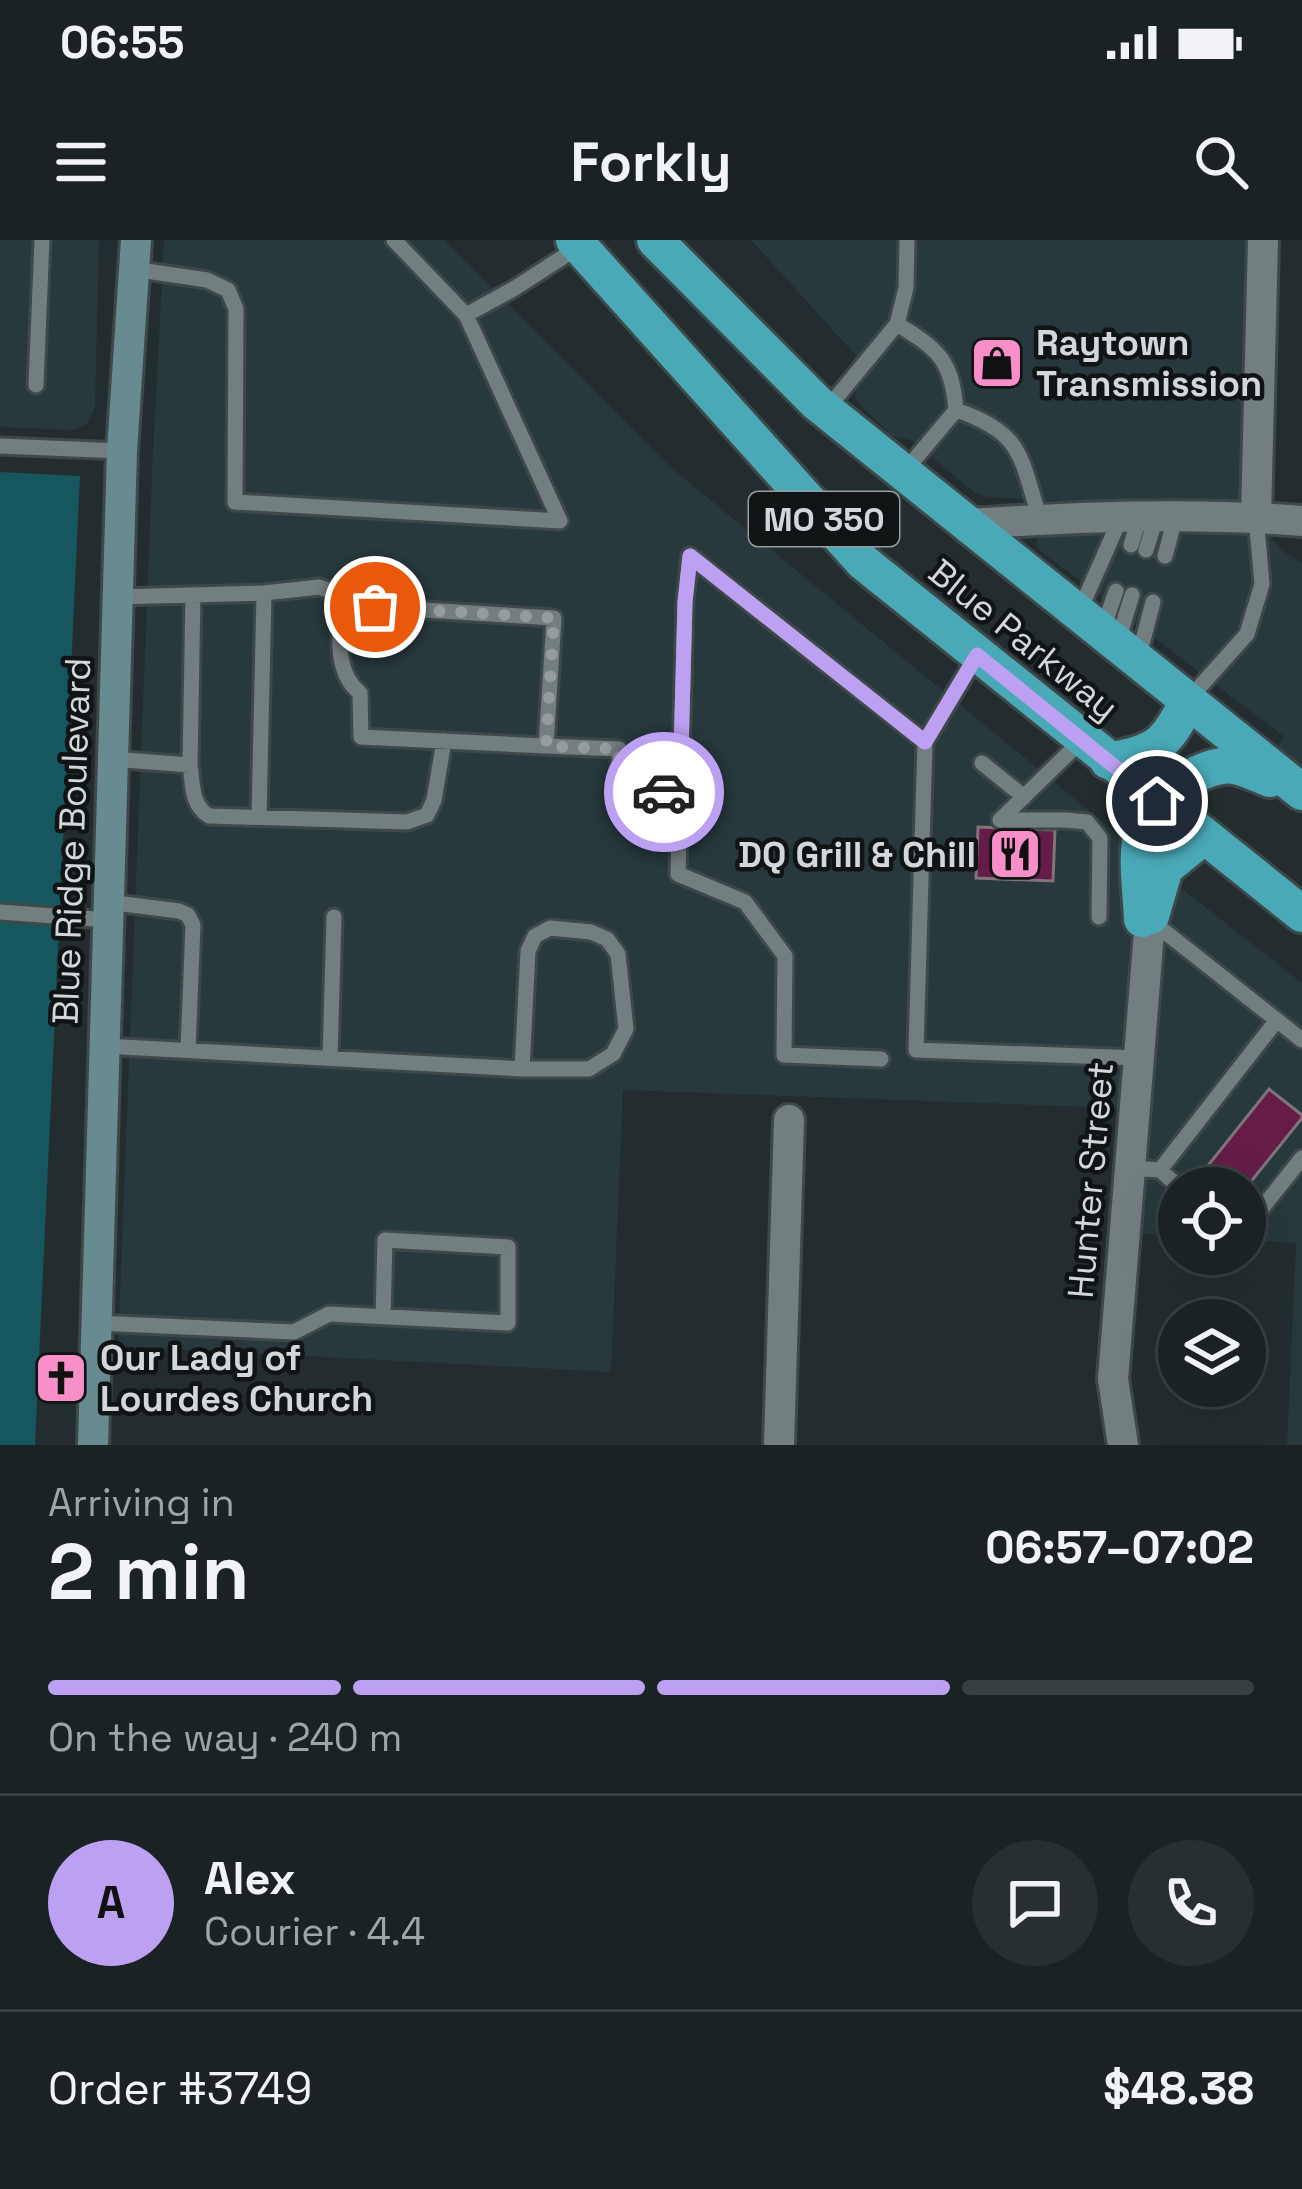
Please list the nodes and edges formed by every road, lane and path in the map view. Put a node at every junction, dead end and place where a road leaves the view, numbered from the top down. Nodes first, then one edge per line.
1 (42, 240) edge
2 (394, 240) edge
3 (655, 240) edge
4 (907, 240) edge
5 (1263, 240) edge
6 (577, 243) edge
7 (134, 255) edge
8 (466, 315) junction
9 (897, 324) junction
10 (36, 385) dead end
11 (826, 410) junction
12 (956, 410) junction
13 (0, 446) edge
14 (122, 451) junction
15 (904, 472) junction
16 (1256, 518) junction
17 (1040, 520) junction
18 (1302, 521) edge
19 (968, 524) junction
20 (1145, 526) junction
21 (1166, 556) dead end
22 (264, 592) junction
23 (1124, 592) dead end
24 (193, 595) junction
25 (341, 595) junction
26 (117, 597) junction
27 (1153, 602) dead end
28 (1108, 638) junction
29 (977, 655) junction
30 (1186, 702) junction
31 (444, 741) junction
32 (925, 742) junction
33 (546, 746) junction
34 (1095, 751) junction
35 (112, 759) junction
36 (982, 763) dead end
37 (190, 765) junction
38 (1300, 787) edge
39 (680, 792) junction
40 (1024, 797) junction
41 (1157, 801) junction
42 (259, 817) junction
43 (1203, 837) junction
44 (108, 911) junction
45 (0, 912) edge
46 (1302, 914) edge
47 (334, 916) dead end
48 (1100, 917) dead end
49 (1146, 920) junction
50 (1277, 1020) junction
51 (1302, 1040) edge
52 (104, 1046) junction
53 (188, 1050) junction
54 (329, 1058) junction
55 (1139, 1058) junction
56 (881, 1059) dead end
57 (522, 1069) junction
58 (789, 1120) dead end
59 (1302, 1158) edge
60 (1145, 1169) junction
61 (1158, 1176) edge
62 (1266, 1203) edge
63 (383, 1317) junction
64 (97, 1323) junction
65 (93, 1445) edge
66 (779, 1445) edge
67 (1123, 1445) edge

1 - 10 lane
2 - 8 lane
3 - 11 highway, Blue Parkway / MO 350
4 - 9 lane
5 - 16 street
6 - 8 lane
6 - 29 highway, Blue Parkway / MO 350
7 - 8 lane
7 - 14 main road, Blue Ridge Boulevard
9 - 11 lane
9 - 12 lane
11 - 15 highway, Blue Parkway / MO 350
12 - 15 lane
12 - 17 lane
13 - 14 lane
14 - 26 main road, Blue Ridge Boulevard
15 - 19 highway, Blue Parkway / MO 350
16 - 18 street
16 - 20 street
16 - 30 lane
17 - 19 street
17 - 20 street
19 - 28 highway, Blue Parkway / MO 350
20 - 21 lane
20 - 28 lane
22 - 24 lane
22 - 25 lane
22 - 42 lane
23 - 28 lane
24 - 26 lane
24 - 37 lane
25 - 31 lane
25 - 33 lane
26 - 35 main road, Blue Ridge Boulevard
27 - 28 lane
28 - 30 highway, Blue Parkway / MO 350
29 - 32 lane
29 - 34 highway, Blue Parkway / MO 350
30 - 34 highway
30 - 38 highway, Blue Parkway / MO 350
31 - 33 lane
31 - 42 lane
32 - 39 lane
32 - 55 lane
33 - 39 lane
34 - 40 lane
34 - 41 highway, Blue Parkway / MO 350
35 - 37 lane
35 - 44 main road, Blue Ridge Boulevard
36 - 40 lane
37 - 42 lane
38 - 41 highway
39 - 56 lane
40 - 48 lane
41 - 43 highway, Blue Parkway / MO 350
41 - 49 highway
43 - 46 highway, Blue Parkway / MO 350
43 - 49 highway
44 - 45 lane
44 - 52 main road, Blue Ridge Boulevard
44 - 53 lane
47 - 54 lane
49 - 50 lane
49 - 55 street, Hunter Street
50 - 51 lane
50 - 60 lane
52 - 53 lane
52 - 64 main road, Blue Ridge Boulevard
53 - 54 lane
54 - 57 lane
55 - 60 street, Hunter Street
57 - 57 lane
58 - 66 street
59 - 62 lane
60 - 61 lane
60 - 67 street, Hunter Street
63 - 63 lane
63 - 64 lane
64 - 65 main road, Blue Ridge Boulevard

